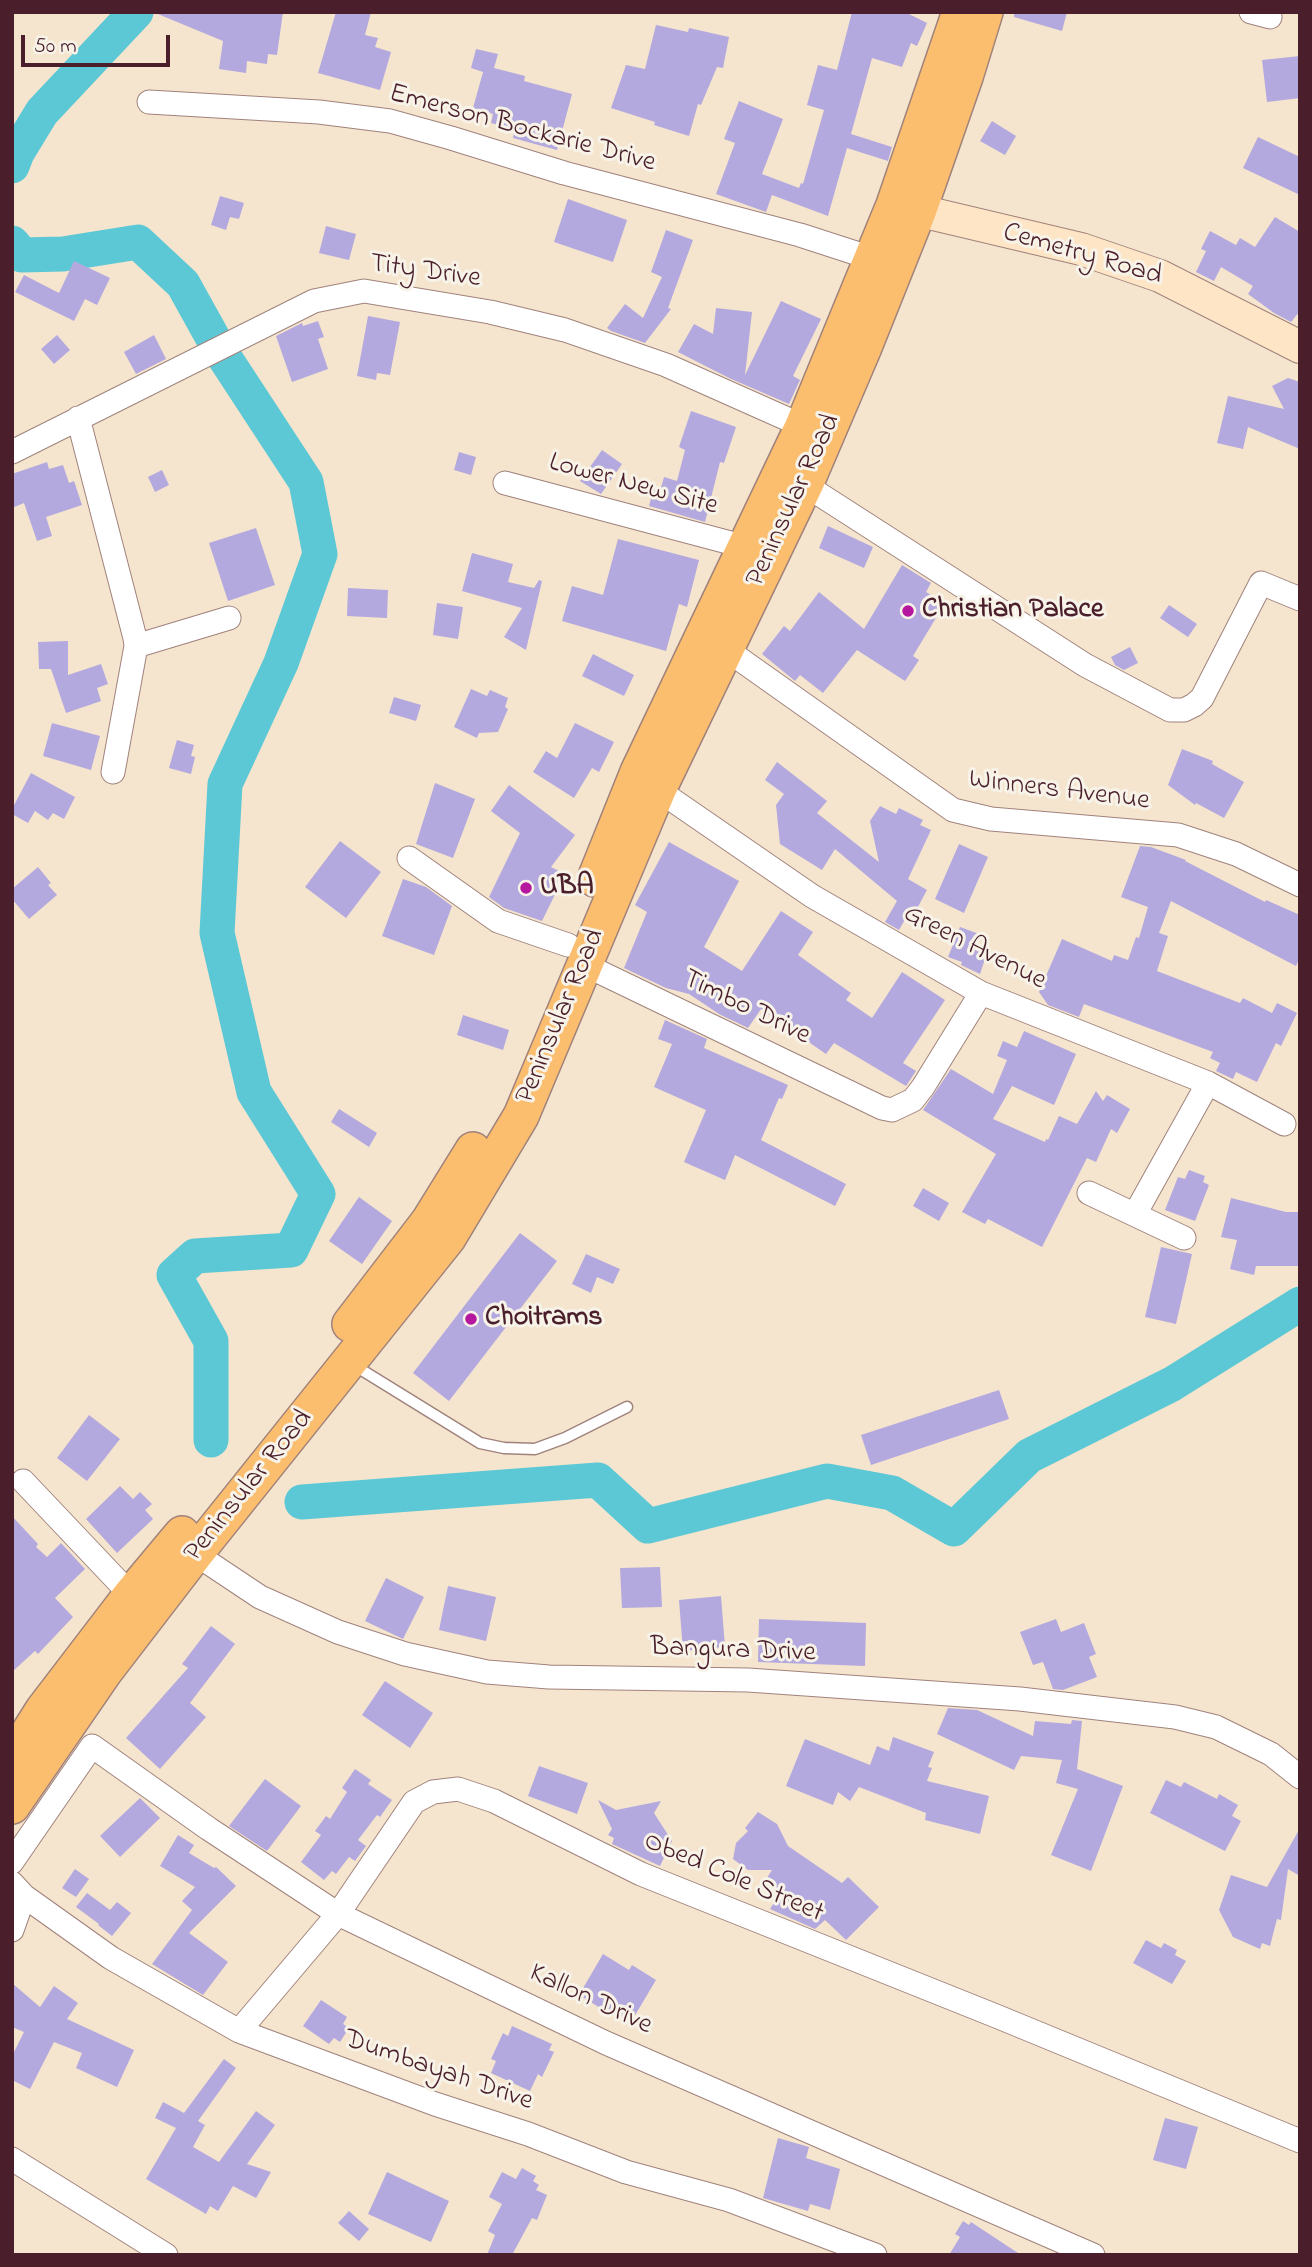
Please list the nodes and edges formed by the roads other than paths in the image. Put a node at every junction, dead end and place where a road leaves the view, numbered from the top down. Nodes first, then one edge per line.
1 (964, 13) edge
2 (149, 102) dead end
3 (906, 208) junction
4 (872, 258) junction
5 (1300, 347) edge
6 (78, 418) junction
7 (803, 426) junction
8 (12, 452) edge
9 (793, 480) junction
10 (505, 483) dead end
11 (746, 547) junction
12 (1300, 599) edge
13 (229, 618) dead end
14 (715, 642) junction
15 (136, 646) junction
16 (113, 772) dead end
17 (658, 790) junction
18 (409, 858) dead end
19 (1300, 885) edge
20 (577, 955) junction
21 (981, 993) junction
22 (1208, 1083) junction
23 (1284, 1124) dead end
24 (1089, 1193) dead end
25 (1135, 1214) junction
26 (1184, 1238) dead end
27 (349, 1363) junction
28 (628, 1407) dead end
29 (23, 1481) dead end
30 (186, 1548) junction
31 (131, 1595) junction
32 (12, 1759) edge
33 (1300, 1777) edge
34 (12, 1806) edge
35 (12, 1862) edge
36 (18, 1890) edge
37 (338, 1914) junction
38 (12, 1930) edge
39 (239, 2031) junction
40 (1300, 2141) edge
41 (12, 2159) edge
42 (166, 2255) edge
43 (875, 2255) edge
44 (1093, 2255) edge

1 - 3 main road, Peninsular Road
2 - 4 street, Emerson Bockarie Drive
3 - 4 main road, Peninsular Road
3 - 5 street, Cemetry Road
3 - 9 main road, Peninsular Road
4 - 7 main road, Peninsular Road
6 - 7 street, Tity Drive
6 - 8 street, Tity Drive
6 - 15 street
7 - 9 main road, Peninsular Road
9 - 11 main road, Peninsular Road
9 - 12 street
9 - 14 main road, Peninsular Road
10 - 11 street, Lower New Site
11 - 14 main road, Peninsular Road
13 - 15 street
14 - 17 main road, Peninsular Road
14 - 19 street, Winners Avenue
14 - 20 main road, Peninsular Road
15 - 16 street
17 - 20 main road, Peninsular Road
17 - 21 street, Green Avenue
18 - 20 street, Timbo Drive
20 - 21 street, Timbo Drive
20 - 27 main road, Peninsular Road
20 - 30 main road, Peninsular Road
21 - 22 street, Green Avenue
22 - 23 street, Green Avenue
22 - 25 street
24 - 25 street
25 - 26 street
27 - 28 lane
27 - 30 main road, Peninsular Road
29 - 31 street
30 - 31 main road, Peninsular Road
30 - 33 street, Bangura Drive
30 - 34 main road, Peninsular Road
31 - 32 main road, Peninsular Road
35 - 37 street, Kallon Drive
36 - 38 street
36 - 39 street, Dumbayah Drive
37 - 39 street, Obed Cole Street
37 - 40 street, Obed Cole Street
37 - 44 street, Kallon Drive
39 - 43 street, Dumbayah Drive
41 - 42 street

